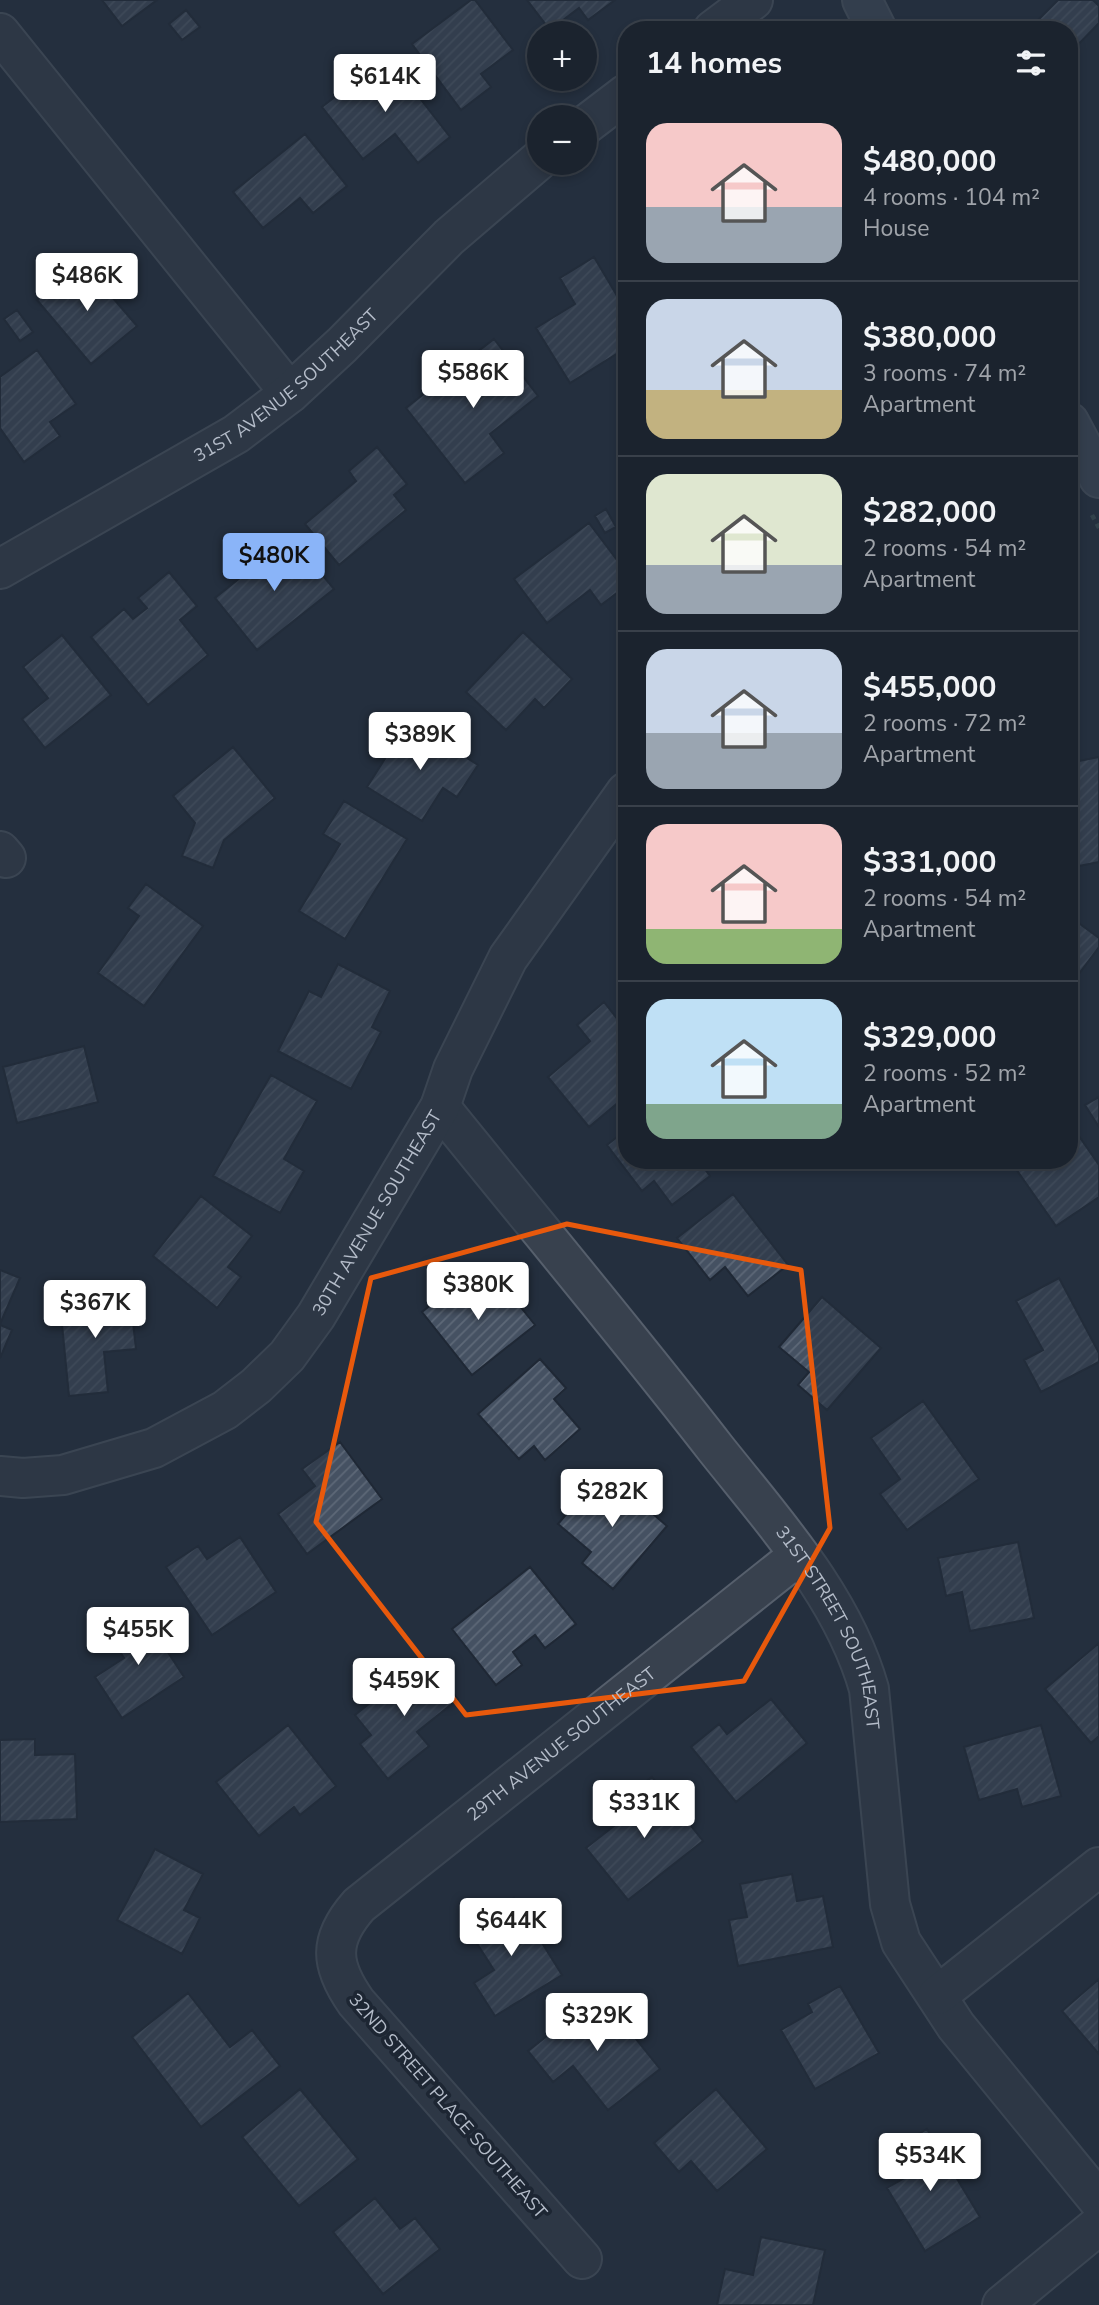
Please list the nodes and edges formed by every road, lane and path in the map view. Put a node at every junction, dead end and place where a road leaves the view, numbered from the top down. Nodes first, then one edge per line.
1 (753, 0) edge
2 (862, 0) edge
3 (725, 21) edge
4 (872, 21) edge
5 (0, 33) edge
6 (618, 100) edge
7 (597, 116) edge
8 (527, 170) edge
9 (290, 393) junction
10 (1078, 439) edge
11 (1099, 478) edge
12 (0, 569) edge
13 (618, 803) edge
14 (440, 1107) junction
15 (0, 1476) edge
16 (799, 1555) junction
17 (1099, 1867) edge
18 (335, 1944) joint
19 (937, 1995) junction
20 (1099, 2201) edge
21 (1099, 2225) edge
22 (582, 2259) dead end
23 (1002, 2305) edge

1 - 3 street
2 - 4 main road
5 - 9 street
6 - 7 street
8 - 9 street, 31ST AVENUE SOUTHEAST
9 - 12 street, 31ST AVENUE SOUTHEAST
10 - 11 main road
13 - 14 street, 30TH AVENUE SOUTHEAST
14 - 15 street, 30TH AVENUE SOUTHEAST
14 - 16 street, 31ST STREET SOUTHEAST
16 - 18 street, 29TH AVENUE SOUTHEAST
16 - 19 street, 31ST STREET SOUTHEAST
17 - 19 street
18 - 22 street, 32ND STREET PLACE SOUTHEAST
19 - 20 street, 31ST STREET SOUTHEAST
21 - 23 street

